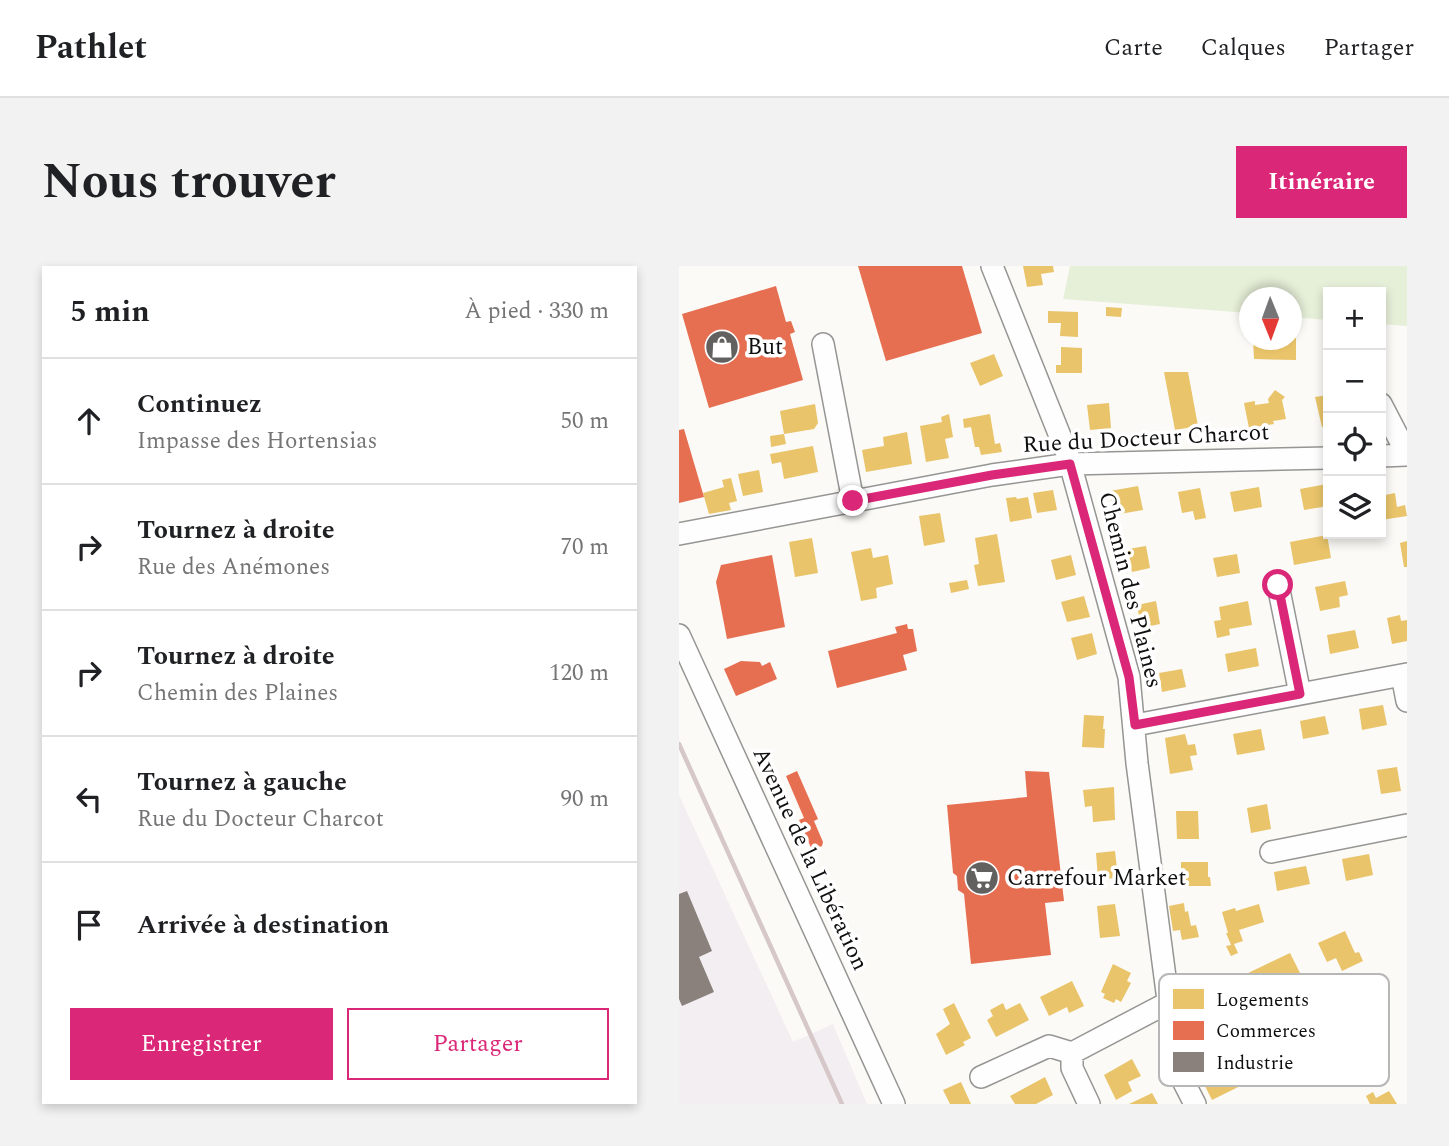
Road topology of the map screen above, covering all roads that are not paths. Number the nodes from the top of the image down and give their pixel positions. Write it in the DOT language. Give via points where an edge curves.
graph roads {
  1 [pos="992,266"];
  2 [pos="823,344"];
  3 [pos="1386,413"];
  4 [pos="1407,454"];
  5 [pos="1386,456"];
  6 [pos="1323,458"];
  7 [pos="1070,464"];
  8 [pos="853,501"];
  9 [pos="679,534"];
  10 [pos="1278,585"];
  11 [pos="679,635"];
  12 [pos="1405,674"];
  13 [pos="1300,694"];
  14 [pos="1407,701"];
  15 [pos="1135,725"];
  16 [pos="1407,825"];
  17 [pos="1271,852"];
  18 [pos="1165,974"];
  19 [pos="1159,1008"];
  20 [pos="1072,1053"];
  21 [pos="981,1077"];
  22 [pos="1186,1086"];
  23 [pos="894,1104"];
  24 [pos="1089,1104"];
  25 [pos="1195,1104"];
  1 -- 7 [label="street, Chemin des Plaines"];
  2 -- 8 [label="street"];
  3 -- 4 [label="street"];
  4 -- 5 [label="street"];
  6 -- 7 [label="street, Rue du Docteur Charcot"];
  7 -- 8 [label="street, Rue du Docteur Charcot"];
  7 -- 15 [label="street, Chemin des Plaines" via="1129,677"];
  8 -- 9 [label="street, Rue du Docteur Charcot"];
  10 -- 13 [label="street"];
  11 -- 23 [label="street, Avenue de la Libération"];
  12 -- 13 [label="street"];
  12 -- 14 [label="street"];
  13 -- 15 [label="street"];
  15 -- 18 [label="street, Chemin des Plaines"];
  16 -- 17 [label="street"];
  19 -- 20 [label="street"];
  20 -- 21 [label="street" via="1049,1045"];
  20 -- 24 [label="street" via="1072,1068"];
  22 -- 25 [label="street, Chemin des Plaines"];
}
